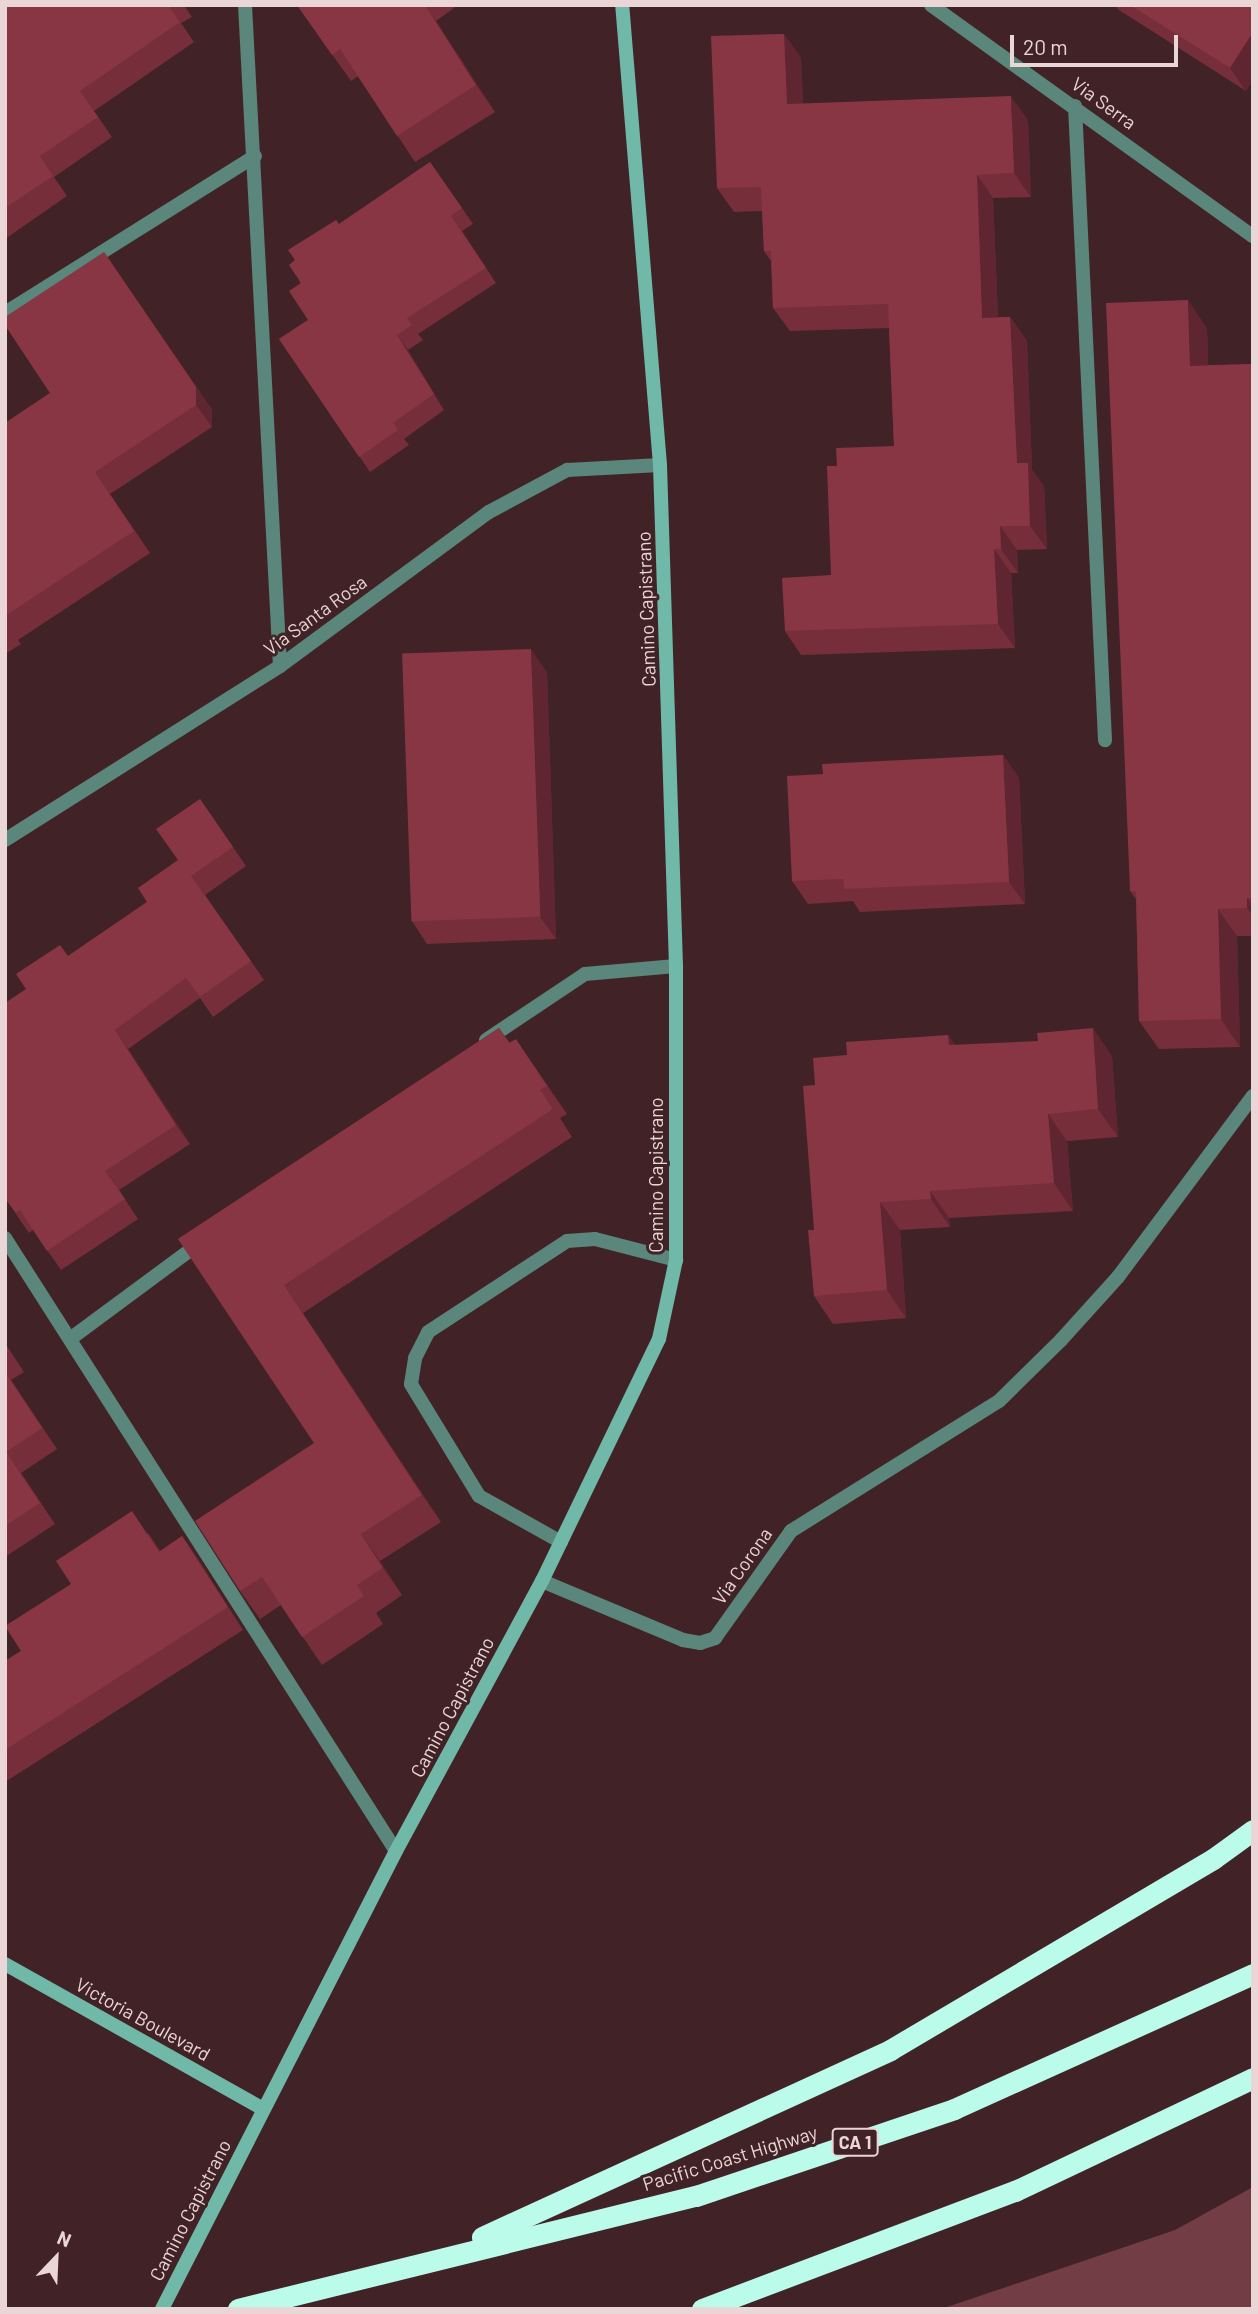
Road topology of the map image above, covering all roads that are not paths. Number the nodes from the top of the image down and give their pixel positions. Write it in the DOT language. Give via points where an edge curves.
graph roads {
  1 [pos="246,5"];
  2 [pos="622,5"];
  3 [pos="931,5"];
  4 [pos="1075,106"];
  5 [pos="256,156"];
  6 [pos="1253,236"];
  7 [pos="5,313"];
  8 [pos="660,465"];
  9 [pos="280,666"];
  10 [pos="1105,740"];
  11 [pos="5,840"];
  12 [pos="676,966"];
  13 [pos="470,1050"];
  14 [pos="1253,1096"];
  15 [pos="213,1233"];
  16 [pos="5,1238"];
  17 [pos="676,1260"];
  18 [pos="70,1339"];
  19 [pos="561,1542"];
  20 [pos="542,1581"];
  21 [pos="1253,1830"];
  22 [pos="396,1851"];
  23 [pos="5,1965"];
  24 [pos="1253,1974"];
  25 [pos="1253,2078"];
  26 [pos="262,2108"];
  27 [pos="439,2257"];
  28 [pos="162,2309"];
  29 [pos="239,2309"];
  30 [pos="702,2309"];
  1 -- 5 [label="street"];
  2 -- 8 [label="main road, Camino Capistrano"];
  3 -- 4 [label="street, Via Serra"];
  4 -- 6 [label="street, Via Serra"];
  4 -- 10 [label="street"];
  5 -- 7 [label="street"];
  5 -- 9 [label="street"];
  8 -- 9 [label="street, Via Santa Rosa" via="567,470 489,512"];
  8 -- 12 [label="main road, Camino Capistrano"];
  9 -- 11 [label="street, Via Santa Rosa"];
  12 -- 13 [label="street" via="585,974"];
  12 -- 17 [label="main road, Camino Capistrano"];
  14 -- 20 [label="street, Via Corona" via="1118,1277 999,1401 791,1531 715,1638 700,1643 683,1640"];
  15 -- 18 [label="street"];
  16 -- 18 [label="street"];
  17 -- 19 [label="main road, Camino Capistrano" via="659,1339"];
  17 -- 19 [label="street" via="595,1239 567,1241 428,1332 415,1358 411,1384 480,1496"];
  18 -- 22 [label="street"];
  19 -- 20 [label="main road, Camino Capistrano"];
  20 -- 22 [label="main road, Camino Capistrano"];
  21 -- 27 [label="highway" via="1213,1859 890,2050"];
  22 -- 26 [label="main road, Camino Capistrano"];
  23 -- 26 [label="main road, Victoria Boulevard"];
  24 -- 27 [label="highway, Pacific Coast Highway / CA 1" via="954,2109 696,2196"];
  25 -- 30 [label="highway" via="1015,2191"];
  26 -- 28 [label="main road, Camino Capistrano"];
  27 -- 29 [label="highway, Pacific Coast Highway / CA 1"];
}
